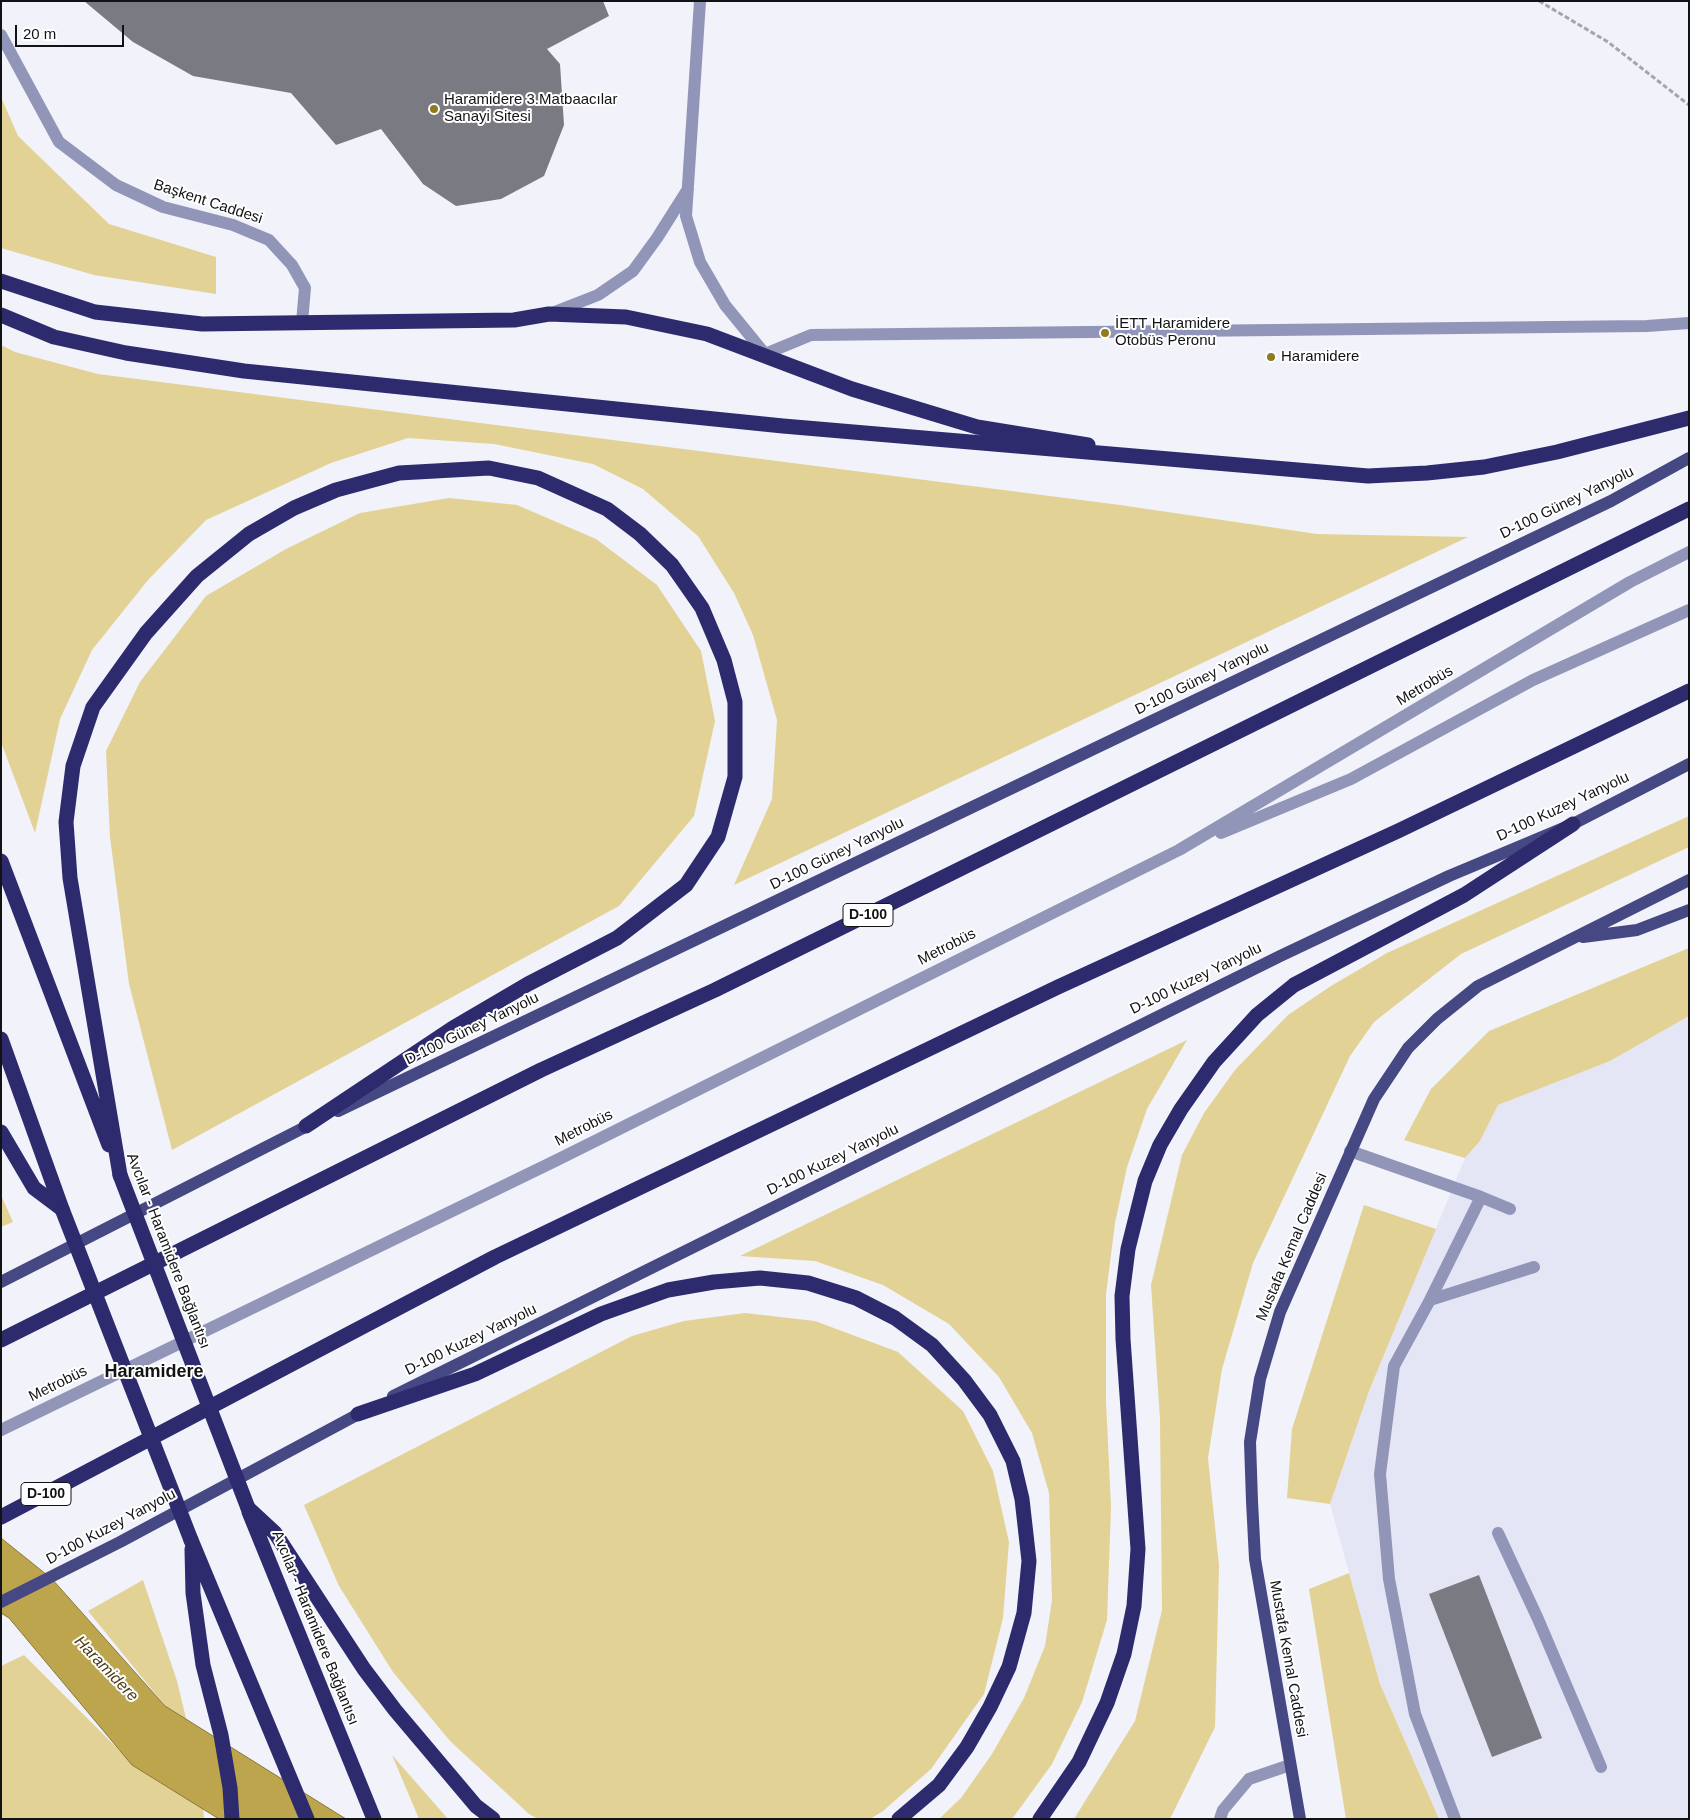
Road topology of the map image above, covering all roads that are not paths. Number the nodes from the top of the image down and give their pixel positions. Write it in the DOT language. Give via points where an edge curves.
graph roads {
  1 [pos="700,1"];
  2 [pos="1,35"];
  3 [pos="689,187"];
  4 [pos="1,281"];
  5 [pos="549,314"];
  6 [pos="1,315"];
  7 [pos="302,322"];
  8 [pos="1689,323"];
  9 [pos="765,354"];
  10 [pos="1689,418"];
  11 [pos="1689,458"];
  12 [pos="1156,459"];
  13 [pos="1689,509"];
  14 [pos="1689,552"];
  15 [pos="1689,610"];
  16 [pos="1689,691"];
  17 [pos="1689,764"];
  18 [pos="1573,824"];
  19 [pos="1179,850"];
  20 [pos="1,861"];
  21 [pos="1689,880"];
  22 [pos="1689,910"];
  23 [pos="1573,938"];
  24 [pos="1,1039"];
  25 [pos="306,1126"];
  26 [pos="1,1132"];
  27 [pos="1350,1151"];
  28 [pos="120,1175"];
  29 [pos="1481,1197"];
  30 [pos="62,1209"];
  31 [pos="1510,1210"];
  32 [pos="1534,1267"];
  33 [pos="1,1282"];
  34 [pos="1430,1300"];
  35 [pos="1,1340"];
  36 [pos="358,1414"];
  37 [pos="1,1430"];
  38 [pos="248,1508"];
  39 [pos="1,1517"];
  40 [pos="1498,1533"];
  41 [pos="191,1540"];
  42 [pos="1,1602"];
  43 [pos="1290,1765"];
  44 [pos="1600,1767"];
  45 [pos="232,1819"];
  46 [pos="307,1819"];
  47 [pos="374,1819"];
  48 [pos="493,1819"];
  49 [pos="899,1819"];
  50 [pos="1040,1819"];
  51 [pos="1220,1819"];
  52 [pos="1300,1819"];
  53 [pos="1455,1819"];
  1 -- 3 [label="street"];
  2 -- 7 [label="street, Başkent Caddesi" via="59,142 116,185 163,207 233,225 270,240 292,265 305,288"];
  3 -- 5 [label="street" via="633,271 598,295"];
  3 -- 9 [label="street" via="686,216 700,262 725,305"];
  4 -- 7 [label="highway" via="95,312 202,324"];
  5 -- 7 [label="highway" via="514,320"];
  5 -- 9 [label="highway" via="626,317 707,334"];
  6 -- 12 [label="highway" via="54,337 244,371 783,426"];
  8 -- 9 [label="street" via="811,335"];
  9 -- 12 [label="highway" via="852,389 977,427 1056,438"];
  10 -- 12 [label="highway" via="1557,452 1484,467 1427,473 1368,476"];
  11 -- 25 [label="main road, D-100 Güney Yanyolu" via="1611,501"];
  13 -- 35 [label="highway, D-100" via="715,990 540,1070"];
  14 -- 19 [label="street, Metrobüs" via="1630,582"];
  15 -- 19 [label="street, Metrobüs" via="1533,680 1351,779"];
  16 -- 39 [label="highway, D-100" via="494,1257"];
  17 -- 18 [label="main road, D-100 Kuzey Yanyolu"];
  18 -- 36 [label="main road, D-100 Kuzey Yanyolu" via="1449,876 1280,956"];
  18 -- 50 [label="highway" via="1464,894 1294,985 1257,1016 1214,1062 1181,1108 1160,1145 1145,1181 1128,1249 1122,1296 1138,1549 1134,1606 1124,1654 1107,1703 1079,1762"];
  19 -- 37 [label="street, Metrobüs" via="555,1161"];
  20 -- 28 [label="highway, Avcılar - Haramidere Bağlantısı"];
  21 -- 23 [label="main road, Mustafa Kemal Caddesi"];
  22 -- 23 [label="main road, Mustafa Kemal Caddesi" via="1637,930"];
  23 -- 27 [label="main road, Mustafa Kemal Caddesi" via="1478,986 1437,1019 1408,1048 1374,1099"];
  24 -- 30 [label="highway"];
  25 -- 28 [label="highway" via="453,1028 616,938 686,885 718,837 735,777 735,702 724,660 702,608 672,565 640,534 608,509 538,478 489,468 399,473 336,490 294,508 249,534 197,576 146,633 93,708 73,766 66,822 70,878"];
  25 -- 33 [label="main road, D-100 Güney Yanyolu"];
  26 -- 30 [label="highway" via="34,1188"];
  27 -- 29 [label="street"];
  27 -- 43 [label="main road, Mustafa Kemal Caddesi" via="1280,1312 1260,1379 1250,1442 1255,1559"];
  28 -- 38 [label="highway, Avcılar - Haramidere Bağlantısı, bridge"];
  29 -- 31 [label="street"];
  29 -- 34 [label="street"];
  30 -- 41 [label="highway, bridge"];
  32 -- 34 [label="street"];
  34 -- 53 [label="street" via="1394,1366 1380,1474 1389,1579 1415,1714"];
  36 -- 42 [label="main road, D-100 Kuzey Yanyolu"];
  36 -- 49 [label="highway" via="475,1374 601,1314 668,1290 714,1282 760,1278 808,1283 856,1298 895,1318 932,1345 990,1415 1013,1461 1022,1499 1029,1561 1022,1622 1009,1668 990,1707 967,1748 939,1785"];
  38 -- 47 [label="highway, Avcılar - Haramidere Bağlantısı"];
  38 -- 48 [label="highway" via="275,1533 364,1669 395,1710 476,1806"];
  40 -- 44 [label="street"];
  41 -- 45 [label="highway" via="193,1594 203,1665 221,1735"];
  41 -- 46 [label="highway"];
  43 -- 51 [label="street" via="1250,1779 1223,1810"];
  43 -- 52 [label="main road, Mustafa Kemal Caddesi"];
}
